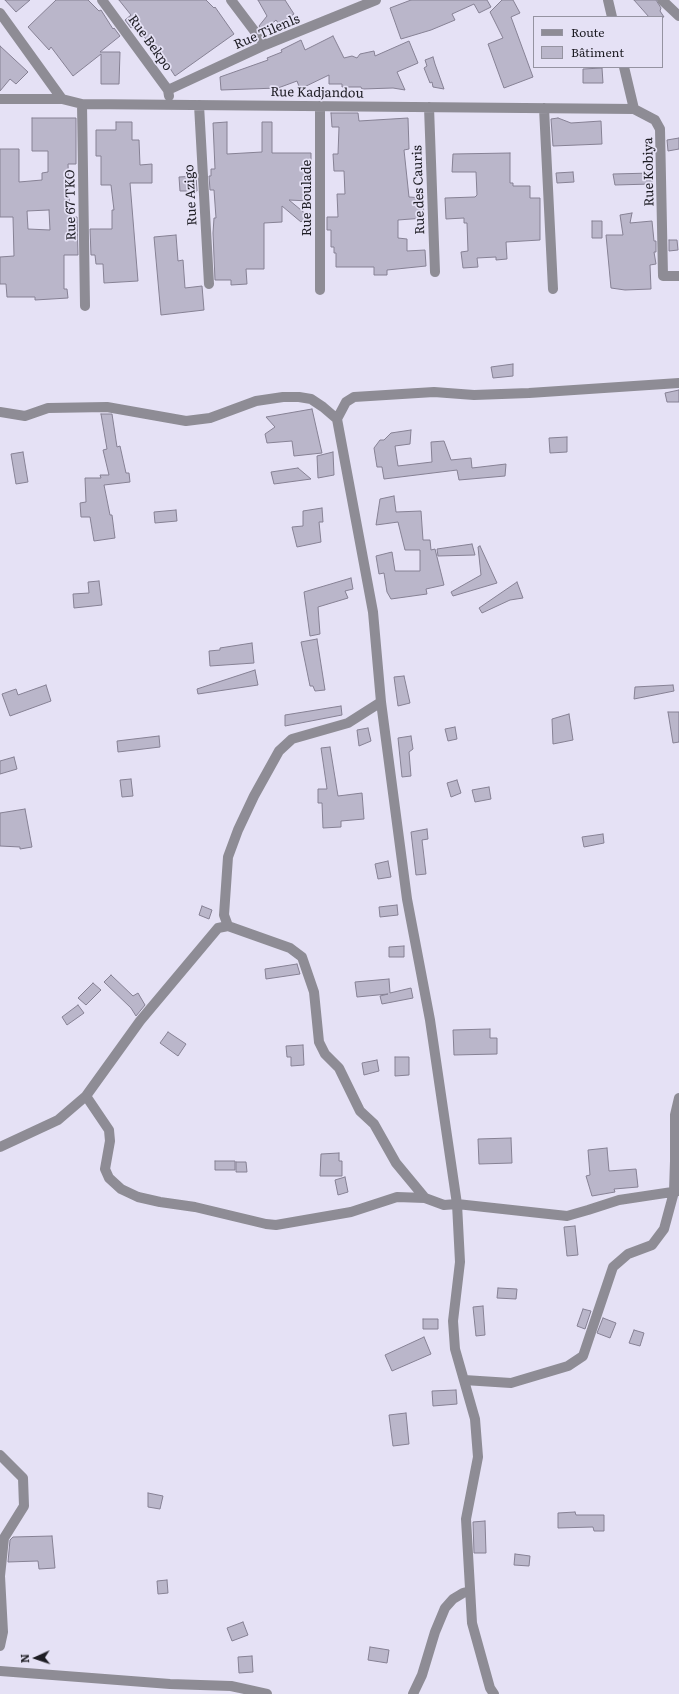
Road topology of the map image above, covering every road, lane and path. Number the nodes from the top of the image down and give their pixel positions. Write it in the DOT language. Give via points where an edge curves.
graph roads {
  1 [pos="102,0"];
  2 [pos="231,0"];
  3 [pos="376,0"];
  4 [pos="608,0"];
  5 [pos="662,0"];
  6 [pos="0,13"];
  7 [pos="612,16"];
  8 [pos="679,16"];
  9 [pos="265,45"];
  10 [pos="624,68"];
  11 [pos="168,90"];
  12 [pos="0,99"];
  13 [pos="62,99"];
  14 [pos="82,104"];
  15 [pos="171,105"];
  16 [pos="199,105"];
  17 [pos="320,106"];
  18 [pos="429,107"];
  19 [pos="544,108"];
  20 [pos="634,109"];
  21 [pos="435,272"];
  22 [pos="679,276"];
  23 [pos="209,284"];
  24 [pos="553,289"];
  25 [pos="320,290"];
  26 [pos="85,306"];
  27 [pos="679,383"];
  28 [pos="0,412"];
  29 [pos="336,419"];
  30 [pos="381,702"];
  31 [pos="228,926"];
  32 [pos="86,1096"];
  33 [pos="679,1098"];
  34 [pos="0,1147"];
  35 [pos="676,1192"];
  36 [pos="425,1198"];
  37 [pos="456,1204"];
  38 [pos="464,1380"];
  39 [pos="0,1455"];
  40 [pos="470,1591"];
  41 [pos="0,1646"];
  42 [pos="0,1671"];
  43 [pos="491,1692"];
  44 [pos="267,1694"];
  45 [pos="413,1694"];
  1 -- 11 [label="street, Rue Bekpo"];
  2 -- 9 [label="street"];
  3 -- 9 [label="street, Rue Tilenls"];
  4 -- 7 [label="street"];
  5 -- 8 [label="street"];
  6 -- 13 [label="street"];
  9 -- 11 [label="street, Rue Tilenls"];
  10 -- 20 [label="street"];
  11 -- 15 [label="street, Rue Bekpo"];
  12 -- 13 [label="street, Rue Kadjandou"];
  13 -- 14 [label="street, Rue Kadjandou"];
  14 -- 15 [label="street, Rue Kadjandou"];
  14 -- 26 [label="street, Rue 67 TKO"];
  15 -- 16 [label="street, Rue Kadjandou"];
  16 -- 17 [label="street, Rue Kadjandou"];
  16 -- 23 [label="street, Rue Azigo"];
  17 -- 18 [label="street, Rue Kadjandou"];
  17 -- 25 [label="street, Rue Boulade"];
  18 -- 19 [label="street, Rue Kadjandou"];
  18 -- 21 [label="street, Rue des Cauris"];
  19 -- 20 [label="street, Rue Kadjandou"];
  19 -- 24 [label="street"];
  20 -- 22 [label="street, Rue Kobiya" via="655,120 660,129 664,276"];
  27 -- 29 [label="street" via="513,394 434,392 354,397 346,402"];
  28 -- 29 [label="street" via="25,416 48,408 106,407 186,421 210,418 256,401 291,397 311,399"];
  29 -- 30 [label="street" via="373,612"];
  30 -- 31 [label="street" via="348,723 292,739 279,751 254,796 228,857 224,915"];
  30 -- 37 [label="street" via="407,898 430,1020"];
  31 -- 32 [label="street" via="218,928 150,1009"];
  31 -- 36 [label="street" via="290,948 302,957 314,992 319,1042 325,1054 339,1068 360,1110 374,1124 396,1163"];
  32 -- 34 [label="street" via="58,1120"];
  32 -- 36 [label="street" via="109,1130 110,1141 105,1170 109,1178 121,1189 138,1197 276,1225 351,1212 397,1197"];
  33 -- 35 [label="street" via="675,1115"];
  35 -- 37 [label="street" via="619,1200 567,1216"];
  35 -- 38 [label="street" via="664,1229 652,1245 628,1254 613,1267 582,1356 568,1366 511,1383"];
  36 -- 37 [label="street" via="444,1205"];
  37 -- 38 [label="street" via="460,1262 453,1321 455,1349"];
  38 -- 40 [label="street" via="475,1419 478,1457 466,1519"];
  39 -- 41 [label="street" via="23,1478 24,1506 4,1538 0,1576 3,1632"];
  40 -- 43 [label="street" via="472,1623"];
  40 -- 45 [label="street" via="463,1592 445,1608"];
  42 -- 44 [label="street" via="231,1686"];
}
